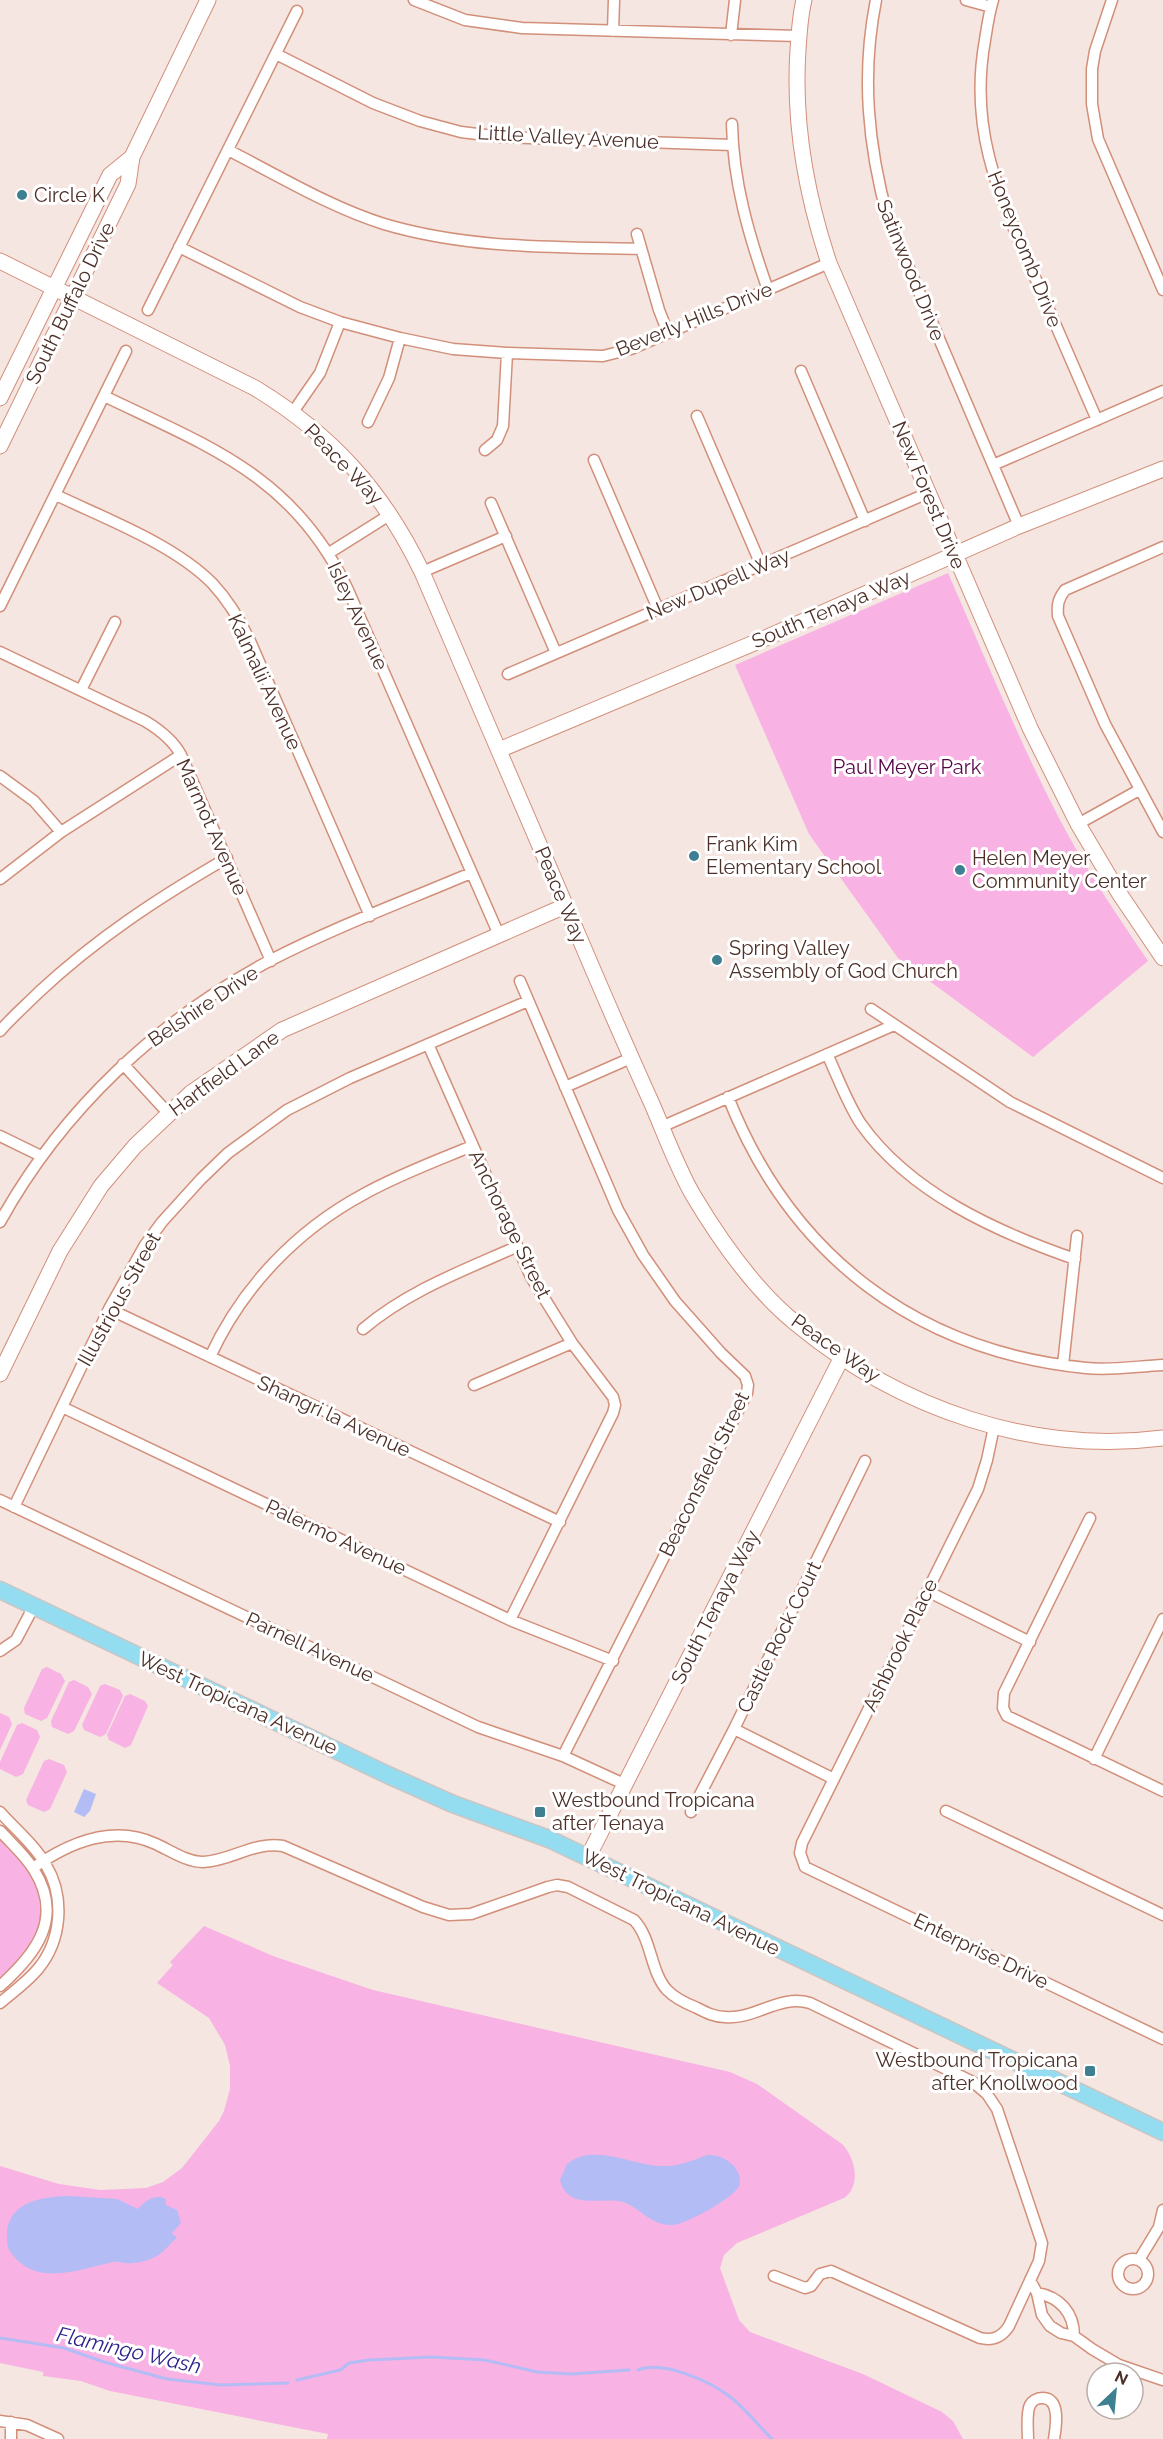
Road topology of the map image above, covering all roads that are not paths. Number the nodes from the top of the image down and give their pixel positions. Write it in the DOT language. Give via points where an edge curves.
graph roads {
  1 [pos="208,0"];
  2 [pos="414,0"];
  3 [pos="614,0"];
  4 [pos="735,0"];
  5 [pos="804,0"];
  6 [pos="876,0"];
  7 [pos="966,0"];
  8 [pos="1112,0"];
  9 [pos="428,3"];
  10 [pos="992,4"];
  11 [pos="297,11"];
  12 [pos="613,31"];
  13 [pos="731,35"];
  14 [pos="799,36"];
  15 [pos="276,54"];
  16 [pos="732,124"];
  17 [pos="732,145"];
  18 [pos="228,150"];
  19 [pos="132,156"];
  20 [pos="637,234"];
  21 [pos="179,247"];
  22 [pos="641,249"];
  23 [pos="0,261"];
  24 [pos="829,263"];
  25 [pos="53,288"];
  26 [pos="768,290"];
  27 [pos="1163,290"];
  28 [pos="72,298"];
  29 [pos="148,310"];
  30 [pos="340,322"];
  31 [pos="668,333"];
  32 [pos="400,338"];
  33 [pos="126,351"];
  34 [pos="507,352"];
  35 [pos="801,371"];
  36 [pos="1163,391"];
  37 [pos="104,396"];
  38 [pos="0,398"];
  39 [pos="293,412"];
  40 [pos="697,416"];
  41 [pos="1097,420"];
  42 [pos="368,422"];
  43 [pos="0,446"];
  44 [pos="485,450"];
  45 [pos="594,460"];
  46 [pos="993,465"];
  47 [pos="1163,469"];
  48 [pos="928,494"];
  49 [pos="56,495"];
  50 [pos="491,503"];
  51 [pos="391,514"];
  52 [pos="865,520"];
  53 [pos="1019,526"];
  54 [pos="506,536"];
  55 [pos="1163,547"];
  56 [pos="329,554"];
  57 [pos="954,555"];
  58 [pos="761,565"];
  59 [pos="422,572"];
  60 [pos="0,606"];
  61 [pos="658,609"];
  62 [pos="115,622"];
  63 [pos="0,652"];
  64 [pos="556,653"];
  65 [pos="508,674"];
  66 [pos="81,690"];
  67 [pos="498,750"];
  68 [pos="181,755"];
  69 [pos="0,776"];
  70 [pos="1139,790"];
  71 [pos="1078,824"];
  72 [pos="61,832"];
  73 [pos="1163,832"];
  74 [pos="227,858"];
  75 [pos="471,873"];
  76 [pos="0,879"];
  77 [pos="566,906"];
  78 [pos="370,916"];
  79 [pos="499,935"];
  80 [pos="1163,958"];
  81 [pos="271,961"];
  82 [pos="519,981"];
  83 [pos="528,1001"];
  84 [pos="871,1009"];
  85 [pos="894,1025"];
  86 [pos="0,1031"];
  87 [pos="428,1044"];
  88 [pos="827,1054"];
  89 [pos="631,1058"];
  90 [pos="123,1064"];
  91 [pos="565,1087"];
  92 [pos="728,1097"];
  93 [pos="168,1113"];
  94 [pos="661,1127"];
  95 [pos="0,1136"];
  96 [pos="472,1146"];
  97 [pos="41,1156"];
  98 [pos="1163,1178"];
  99 [pos="0,1222"];
  100 [pos="1077,1236"];
  101 [pos="516,1247"];
  102 [pos="1075,1259"];
  103 [pos="109,1309"];
  104 [pos="363,1329"];
  105 [pos="572,1343"];
  106 [pos="210,1357"];
  107 [pos="842,1357"];
  108 [pos="1063,1365"];
  109 [pos="1163,1365"];
  110 [pos="0,1374"];
  111 [pos="474,1385"];
  112 [pos="62,1407"];
  113 [pos="994,1427"];
  114 [pos="1163,1438"];
  115 [pos="865,1461"];
  116 [pos="0,1500"];
  117 [pos="14,1507"];
  118 [pos="1090,1518"];
  119 [pos="560,1522"];
  120 [pos="0,1590"];
  121 [pos="927,1591"];
  122 [pos="34,1606"];
  123 [pos="1163,1618"];
  124 [pos="510,1620"];
  125 [pos="1030,1642"];
  126 [pos="0,1651"];
  127 [pos="612,1660"];
  128 [pos="734,1729"];
  129 [pos="563,1756"];
  130 [pos="1094,1759"];
  131 [pos="834,1779"];
  132 [pos="624,1784"];
  133 [pos="1163,1791"];
  134 [pos="946,1811"];
  135 [pos="0,1812"];
  136 [pos="691,1812"];
  137 [pos="0,1831"];
  138 [pos="588,1857"];
  139 [pos="43,1860"];
  140 [pos="802,1861"];
  141 [pos="33,1868"];
  142 [pos="1163,1915"];
  143 [pos="0,1986"];
  144 [pos="0,2003"];
  145 [pos="1163,2039"];
  146 [pos="1161,2126"];
  147 [pos="1163,2210"];
  148 [pos="1161,2228"];
  149 [pos="1139,2260"];
  150 [pos="774,2276"];
  151 [pos="1030,2280"];
  152 [pos="1037,2293"];
  153 [pos="1074,2336"];
  154 [pos="1163,2380"];
  155 [pos="5,2422"];
  156 [pos="12,2439"];
  157 [pos="58,2439"];
  158 [pos="1028,2439"];
  159 [pos="1054,2439"];
  1 -- 19 [label="street, South Buffalo Drive"];
  2 -- 9 [label="street"];
  3 -- 12 [label="street"];
  4 -- 13 [label="street"];
  5 -- 14 [label="street, New Forest Drive"];
  6 -- 46 [label="street, Satinwood Drive" via="866,83 876,178 888,219"];
  7 -- 10 [label="street"];
  8 -- 27 [label="street" via="1092,69 1098,139"];
  9 -- 12 [label="street" via="484,24"];
  10 -- 41 [label="street, Honeycomb Drive" via="979,94 990,167"];
  11 -- 15 [label="street"];
  12 -- 13 [label="street"];
  13 -- 14 [label="street"];
  14 -- 24 [label="street, New Forest Drive" via="796,76 800,145 813,215"];
  15 -- 17 [label="street, Little Valley Avenue" via="373,103 461,132 502,137"];
  15 -- 18 [label="street"];
  16 -- 17 [label="street"];
  17 -- 26 [label="street" via="749,236"];
  18 -- 21 [label="street"];
  18 -- 22 [label="street" via="345,209 431,236 502,246"];
  19 -- 25 [label="street, South Buffalo Drive" via="110,175"];
  19 -- 28 [label="street, South Buffalo Drive" via="128,184"];
  20 -- 22 [label="street"];
  21 -- 29 [label="street"];
  21 -- 30 [label="street, Beverly Hills Drive" via="300,307"];
  22 -- 31 [label="street"];
  23 -- 25 [label="street, Peace Way"];
  24 -- 26 [label="street, Beverly Hills Drive"];
  24 -- 48 [label="street, New Forest Drive"];
  25 -- 28 [label="street, Peace Way"];
  25 -- 38 [label="street, South Buffalo Drive"];
  26 -- 31 [label="street, Beverly Hills Drive"];
  28 -- 39 [label="street, Peace Way" via="255,388"];
  28 -- 43 [label="street, South Buffalo Drive"];
  30 -- 32 [label="street, Beverly Hills Drive"];
  30 -- 39 [label="street" via="320,373"];
  31 -- 34 [label="street, Beverly Hills Drive" via="603,356"];
  32 -- 34 [label="street, Beverly Hills Drive" via="453,349"];
  32 -- 42 [label="street" via="389,378"];
  33 -- 37 [label="street"];
  34 -- 44 [label="street" via="503,426"];
  35 -- 52 [label="street"];
  36 -- 41 [label="street"];
  37 -- 49 [label="street"];
  37 -- 56 [label="street, Isley Avenue" via="244,467 291,507"];
  39 -- 51 [label="street, Peace Way" via="339,453"];
  40 -- 58 [label="street"];
  41 -- 46 [label="street"];
  45 -- 61 [label="street"];
  46 -- 53 [label="street, Satinwood Drive"];
  47 -- 53 [label="street, South Tenaya Way"];
  48 -- 52 [label="street, New Dupell Way"];
  48 -- 57 [label="street, New Forest Drive"];
  49 -- 60 [label="street"];
  49 -- 78 [label="street, Kalmalii Avenue" via="176,555 204,576 228,603 250,641"];
  50 -- 54 [label="street"];
  51 -- 56 [label="street"];
  51 -- 59 [label="street, Peace Way"];
  52 -- 58 [label="street, New Dupell Way"];
  53 -- 57 [label="street, South Tenaya Way"];
  54 -- 59 [label="street"];
  54 -- 64 [label="street"];
  55 -- 70 [label="street" via="1065,590 1060,597 1058,616"];
  56 -- 75 [label="street, Isley Avenue"];
  57 -- 67 [label="street, South Tenaya Way"];
  57 -- 71 [label="street, New Forest Drive" via="1030,728"];
  58 -- 61 [label="street, New Dupell Way"];
  59 -- 67 [label="street, Peace Way"];
  61 -- 64 [label="street, New Dupell Way"];
  62 -- 66 [label="street"];
  63 -- 66 [label="street, Marmot Avenue"];
  64 -- 65 [label="street, New Dupell Way"];
  66 -- 68 [label="street, Marmot Avenue" via="154,726"];
  67 -- 77 [label="street, Peace Way"];
  68 -- 72 [label="street"];
  68 -- 74 [label="street, Marmot Avenue"];
  69 -- 72 [label="street" via="34,801"];
  70 -- 71 [label="street"];
  70 -- 73 [label="street"];
  71 -- 80 [label="street, New Forest Drive"];
  72 -- 76 [label="street"];
  74 -- 81 [label="street, Marmot Avenue"];
  74 -- 86 [label="street" via="103,936"];
  75 -- 78 [label="street, Belshire Drive"];
  75 -- 79 [label="street, Isley Avenue"];
  77 -- 79 [label="street, Hartfield Lane"];
  77 -- 89 [label="street, Peace Way"];
  78 -- 81 [label="street, Belshire Drive"];
  79 -- 93 [label="street, Hartfield Lane" via="282,1030"];
  81 -- 90 [label="street, Belshire Drive" via="191,1011"];
  82 -- 83 [label="street, Beaconsfield Street"];
  83 -- 87 [label="street, Illustrious Street"];
  83 -- 91 [label="street, Beaconsfield Street"];
  84 -- 85 [label="street"];
  85 -- 88 [label="street"];
  85 -- 98 [label="street" via="1010,1102"];
  87 -- 96 [label="street, Anchorage Street"];
  87 -- 103 [label="street, Illustrious Street" via="287,1110 228,1153 162,1222"];
  88 -- 92 [label="street"];
  88 -- 102 [label="street" via="860,1122 878,1146 908,1172 976,1219"];
  89 -- 91 [label="street"];
  89 -- 94 [label="street, Peace Way"];
  90 -- 93 [label="street"];
  90 -- 97 [label="street, Belshire Drive" via="91,1095"];
  91 -- 127 [label="street, Beaconsfield Street" via="618,1210 643,1255 675,1301 748,1385"];
  92 -- 94 [label="street"];
  92 -- 108 [label="street" via="765,1175 792,1215 857,1278 924,1323 971,1344"];
  93 -- 110 [label="street, Hartfield Lane" via="122,1160 81,1215"];
  94 -- 107 [label="street, Peace Way" via="692,1193 731,1253 797,1324"];
  95 -- 97 [label="street"];
  96 -- 101 [label="street, Anchorage Street"];
  96 -- 106 [label="street" via="366,1192 284,1250 242,1299"];
  97 -- 99 [label="street, Belshire Drive"];
  100 -- 102 [label="street"];
  101 -- 104 [label="street" via="421,1289"];
  101 -- 105 [label="street, Anchorage Street"];
  102 -- 108 [label="street"];
  103 -- 106 [label="street, Shangri la Avenue"];
  103 -- 112 [label="street, Illustrious Street"];
  105 -- 111 [label="street"];
  105 -- 119 [label="street, Anchorage Street" via="615,1405"];
  106 -- 119 [label="street, Shangri la Avenue"];
  107 -- 113 [label="street, Peace Way" via="919,1401"];
  107 -- 132 [label="street, South Tenaya Way"];
  108 -- 109 [label="street"];
  112 -- 117 [label="street, Illustrious Street"];
  112 -- 124 [label="street, Palermo Avenue"];
  113 -- 114 [label="street, Peace Way" via="1064,1439 1134,1442"];
  113 -- 121 [label="street, Ashbrook Place" via="978,1489"];
  115 -- 128 [label="street, Castle Rock Court"];
  116 -- 117 [label="street, Parnell Avenue"];
  117 -- 129 [label="street, Parnell Avenue" via="478,1727"];
  118 -- 125 [label="street"];
  119 -- 124 [label="street, Anchorage Street"];
  120 -- 122 [label="main road, West Tropicana Avenue"];
  121 -- 125 [label="street"];
  121 -- 131 [label="street, Ashbrook Place"];
  122 -- 126 [label="street" via="16,1640"];
  122 -- 138 [label="main road, West Tropicana Avenue" via="388,1775"];
  123 -- 130 [label="street"];
  124 -- 127 [label="street, Palermo Avenue"];
  125 -- 130 [label="street" via="1004,1693 1007,1716"];
  127 -- 129 [label="street, Beaconsfield Street"];
  128 -- 131 [label="street"];
  128 -- 136 [label="street, Castle Rock Court"];
  129 -- 132 [label="street, Parnell Avenue"];
  130 -- 133 [label="street"];
  131 -- 140 [label="street, Ashbrook Place" via="802,1843"];
  132 -- 138 [label="street, South Tenaya Way"];
  134 -- 142 [label="street"];
  135 -- 139 [label="street"];
  137 -- 141 [label="street"];
  138 -- 146 [label="main road, West Tropicana Avenue"];
  139 -- 141 [label="street"];
  139 -- 144 [label="street" via="57,1894 54,1939 38,1968"];
  139 -- 151 [label="street" via="79,1843 120,1834 143,1838 200,1862 262,1845 277,1845 423,1907 456,1916 548,1887 568,1887 634,1920 663,1985 683,2002 712,2015 731,2018 784,2001 810,2003 983,2089 997,2109 1041,2236 1041,2255"];
  140 -- 145 [label="street, Enterprise Drive" via="805,1867"];
  141 -- 143 [label="street" via="45,1897 42,1935 28,1960"];
  147 -- 148 [label="street"];
  148 -- 149 [label="street"];
  150 -- 151 [label="street" via="805,2288 820,2274 835,2272 989,2339 1006,2331"];
  151 -- 152 [label="street"];
  152 -- 153 [label="street" via="1046,2321 1055,2330"];
  152 -- 153 [label="street" via="1051,2296 1066,2309 1073,2322"];
  153 -- 154 [label="street" via="1119,2365"];
  155 -- 156 [label="street"];
  155 -- 157 [label="street" via="37,2429"];
  158 -- 159 [label="street" via="1029,2406 1043,2398 1055,2408"];
}
